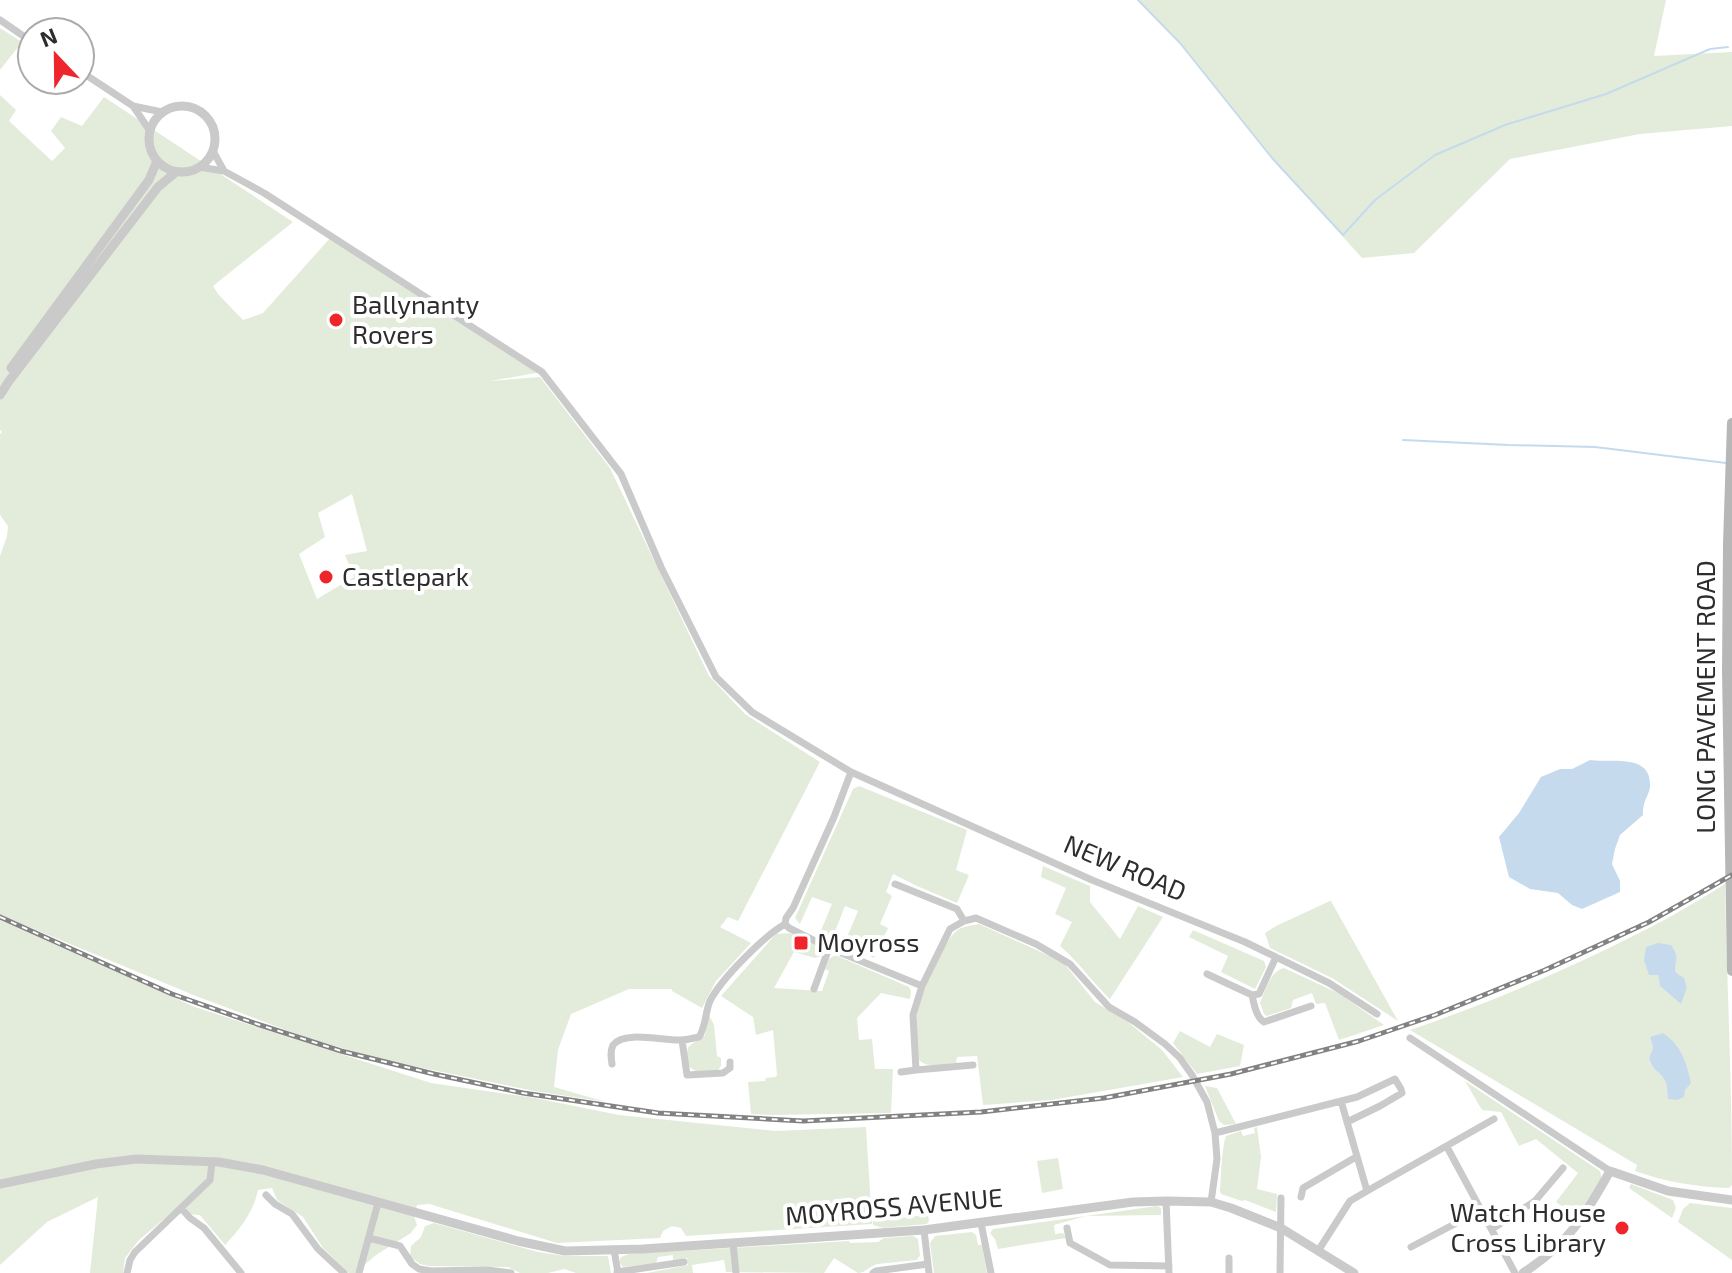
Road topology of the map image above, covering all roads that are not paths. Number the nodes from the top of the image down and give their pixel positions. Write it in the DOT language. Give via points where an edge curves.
graph roads {
  1 [pos="96,82"];
  2 [pos="133,106"];
  3 [pos="162,112"];
  4 [pos="150,131"];
  5 [pos="213,151"];
  6 [pos="157,161"];
  7 [pos="199,167"];
  8 [pos="224,171"];
  9 [pos="176,172"];
  10 [pos="0,383"];
  11 [pos="0,395"];
  12 [pos="1732,423"];
  13 [pos="851,772"];
  14 [pos="895,884"];
  15 [pos="964,921"];
  16 [pos="785,924"];
  17 [pos="829,948"];
  18 [pos="1276,957"];
  19 [pos="1732,971"];
  20 [pos="1207,974"];
  21 [pos="922,986"];
  22 [pos="814,989"];
  23 [pos="1252,995"];
  24 [pos="1311,1006"];
  25 [pos="1377,1014"];
  26 [pos="1410,1038"];
  27 [pos="682,1040"];
  28 [pos="730,1062"];
  29 [pos="612,1064"];
  30 [pos="973,1065"];
  31 [pos="916,1070"];
  32 [pos="901,1072"];
  33 [pos="1341,1101"];
  34 [pos="1494,1119"];
  35 [pos="1347,1122"];
  36 [pos="1215,1133"];
  37 [pos="1447,1147"];
  38 [pos="1356,1157"];
  39 [pos="212,1162"];
  40 [pos="1563,1168"];
  41 [pos="1610,1171"];
  42 [pos="0,1184"];
  43 [pos="1367,1191"];
  44 [pos="266,1195"];
  45 [pos="1301,1197"];
  46 [pos="1281,1198"];
  47 [pos="1732,1200"];
  48 [pos="1166,1201"];
  49 [pos="1211,1202"];
  50 [pos="378,1203"];
  51 [pos="181,1208"];
  52 [pos="1481,1210"];
  53 [pos="981,1223"];
  54 [pos="1067,1228"];
  55 [pos="1281,1228"];
  56 [pos="1492,1229"];
  57 [pos="924,1230"];
  58 [pos="369,1238"];
  59 [pos="733,1243"];
  60 [pos="1411,1247"];
  61 [pos="614,1250"];
  62 [pos="1318,1251"];
  63 [pos="1229,1258"];
  64 [pos="684,1262"];
  65 [pos="233,1265"];
  66 [pos="929,1268"];
  67 [pos="1169,1270"];
  68 [pos="127,1273"];
  69 [pos="225,1273"];
  70 [pos="241,1273"];
  71 [pos="344,1273"];
  72 [pos="359,1273"];
  73 [pos="511,1273"];
  74 [pos="618,1273"];
  75 [pos="736,1273"];
  76 [pos="873,1273"];
  77 [pos="991,1273"];
  78 [pos="1229,1273"];
  79 [pos="1280,1273"];
  80 [pos="1354,1273"];
  81 [pos="1515,1273"];
  82 [pos="1523,1273"];
  1 -- 2 [label="street"];
  2 -- 3 [label="street"];
  2 -- 4 [label="street"];
  3 -- 4 [label="street"];
  3 -- 5 [label="street" via="178,106 202,113 213,126"];
  4 -- 6 [label="street"];
  5 -- 7 [label="street"];
  5 -- 8 [label="street"];
  6 -- 9 [label="street"];
  6 -- 10 [label="street" via="149,180"];
  7 -- 8 [label="street"];
  7 -- 9 [label="street"];
  8 -- 13 [label="street, NEW ROAD" via="542,372 621,474 716,677 752,712"];
  9 -- 11 [label="street" via="158,187"];
  12 -- 19 [label="main road, LONG PAVEMENT ROAD" via="1727,671"];
  13 -- 16 [label="street"];
  13 -- 18 [label="street, NEW ROAD"];
  14 -- 15 [label="street" via="957,909"];
  15 -- 21 [label="street" via="950,929"];
  15 -- 36 [label="street" via="976,918 1070,964 1109,1007 1165,1044 1192,1075"];
  16 -- 17 [label="street"];
  16 -- 27 [label="street" via="752,950 717,990 699,1037"];
  17 -- 21 [label="street"];
  17 -- 22 [label="street"];
  18 -- 23 [label="street" via="1259,994"];
  18 -- 25 [label="street, NEW ROAD"];
  20 -- 23 [label="street"];
  21 -- 31 [label="street" via="912,1019"];
  23 -- 24 [label="street" via="1264,1022"];
  26 -- 41 [label="street"];
  27 -- 28 [label="street" via="687,1075 723,1073"];
  27 -- 29 [label="street" via="621,1038 611,1050"];
  30 -- 31 [label="street"];
  31 -- 32 [label="street"];
  33 -- 35 [label="street"];
  33 -- 35 [label="street" via="1392,1079 1401,1089 1391,1100"];
  33 -- 36 [label="street"];
  34 -- 37 [label="street"];
  35 -- 38 [label="street"];
  36 -- 49 [label="street"];
  37 -- 43 [label="street"];
  37 -- 52 [label="street"];
  38 -- 43 [label="street"];
  38 -- 45 [label="street" via="1303,1188"];
  39 -- 42 [label="street, MOYROSS AVENUE" via="136,1159"];
  39 -- 50 [label="street, MOYROSS AVENUE" via="263,1170"];
  39 -- 51 [label="street" via="210,1180"];
  40 -- 56 [label="street" via="1535,1201"];
  41 -- 47 [label="street" via="1668,1191"];
  41 -- 82 [label="street" via="1580,1223"];
  43 -- 62 [label="street" via="1350,1201"];
  44 -- 71 [label="street" via="292,1214"];
  46 -- 55 [label="street"];
  48 -- 49 [label="street, MOYROSS AVENUE"];
  48 -- 53 [label="street, MOYROSS AVENUE"];
  48 -- 67 [label="street"];
  49 -- 55 [label="street, MOYROSS AVENUE"];
  50 -- 58 [label="street"];
  50 -- 61 [label="street, MOYROSS AVENUE" via="539,1246"];
  51 -- 65 [label="street"];
  51 -- 68 [label="street" via="135,1252"];
  52 -- 56 [label="street"];
  52 -- 60 [label="street"];
  53 -- 57 [label="street, MOYROSS AVENUE"];
  53 -- 77 [label="street"];
  54 -- 67 [label="street" via="1070,1243 1110,1265"];
  55 -- 62 [label="street, MOYROSS AVENUE"];
  55 -- 79 [label="street"];
  56 -- 81 [label="street"];
  57 -- 59 [label="street, MOYROSS AVENUE"];
  57 -- 66 [label="street"];
  58 -- 72 [label="street"];
  58 -- 73 [label="street" via="400,1246 419,1269"];
  59 -- 61 [label="street, MOYROSS AVENUE"];
  59 -- 75 [label="street"];
  61 -- 74 [label="street"];
  62 -- 80 [label="street, MOYROSS AVENUE"];
  63 -- 78 [label="street"];
  64 -- 74 [label="street"];
  65 -- 69 [label="street"];
  65 -- 70 [label="street"];
  66 -- 76 [label="street"];
}
